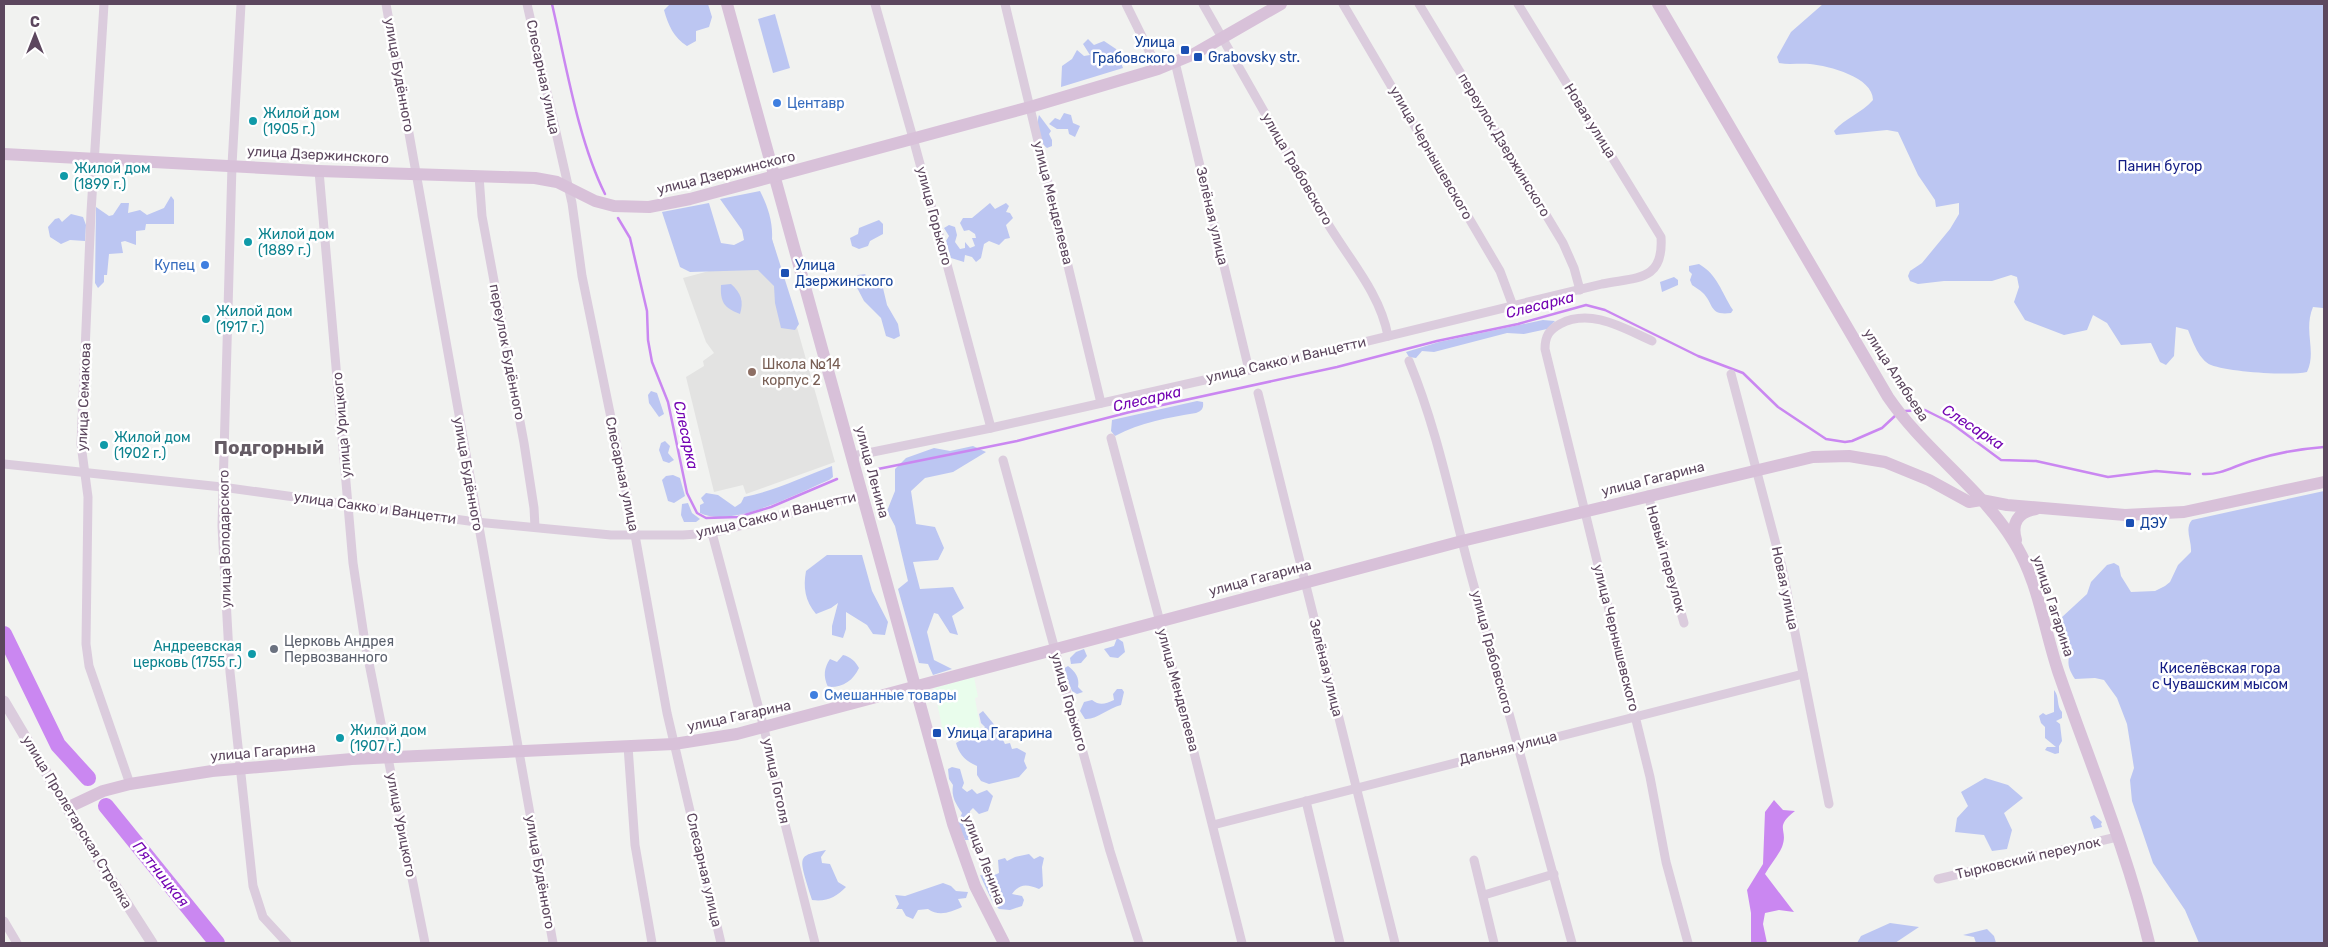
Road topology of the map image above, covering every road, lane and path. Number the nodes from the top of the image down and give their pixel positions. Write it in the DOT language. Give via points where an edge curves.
graph roads {
  1 [pos="104,4"];
  2 [pos="241,4"];
  3 [pos="386,4"];
  4 [pos="527,4"];
  5 [pos="727,4"];
  6 [pos="875,4"];
  7 [pos="1005,4"];
  8 [pos="1126,4"];
  9 [pos="1203,4"];
  10 [pos="1281,4"];
  11 [pos="1343,4"];
  12 [pos="1419,4"];
  13 [pos="1518,4"];
  14 [pos="1658,4"];
  15 [pos="1222,38"];
  16 [pos="1175,62"];
  17 [pos="1158,69"];
  18 [pos="1030,107"];
  19 [pos="914,138"];
  20 [pos="4,154"];
  21 [pos="95,159"];
  22 [pos="232,165"];
  23 [pos="319,171"];
  24 [pos="417,174"];
  25 [pos="479,176"];
  26 [pos="775,177"];
  27 [pos="568,186"];
  28 [pos="1661,237"];
  29 [pos="1580,290"];
  30 [pos="1513,306"];
  31 [pos="1388,336"];
  32 [pos="1652,342"];
  33 [pos="1409,361"];
  34 [pos="1249,370"];
  35 [pos="1731,374"];
  36 [pos="1258,393"];
  37 [pos="1101,403"];
  38 [pos="991,428"];
  39 [pos="1111,438"];
  40 [pos="852,456"];
  41 [pos="1003,460"];
  42 [pos="4,464"];
  43 [pos="1945,464"];
  44 [pos="1757,469"];
  45 [pos="85,473"];
  46 [pos="1929,480"];
  47 [pos="2324,482"];
  48 [pos="222,487"];
  49 [pos="863,495"];
  50 [pos="1648,495"];
  51 [pos="1981,500"];
  52 [pos="348,505"];
  53 [pos="2042,508"];
  54 [pos="1586,511"];
  55 [pos="476,522"];
  56 [pos="535,527"];
  57 [pos="712,533"];
  58 [pos="635,535"];
  59 [pos="1462,541"];
  60 [pos="2019,550"];
  61 [pos="1304,582"];
  62 [pos="1160,620"];
  63 [pos="1684,623"];
  64 [pos="1054,650"];
  65 [pos="1803,674"];
  66 [pos="916,688"];
  67 [pos="4,701"];
  68 [pos="1636,718"];
  69 [pos="764,728"];
  70 [pos="674,744"];
  71 [pos="628,746"];
  72 [pos="1517,746"];
  73 [pos="517,752"];
  74 [pos="388,758"];
  75 [pos="240,768"];
  76 [pos="130,784"];
  77 [pos="1356,787"];
  78 [pos="1306,801"];
  79 [pos="1830,804"];
  80 [pos="69,808"];
  81 [pos="1213,825"];
  82 [pos="2117,837"];
  83 [pos="1474,860"];
  84 [pos="1554,874"];
  85 [pos="1938,879"];
  86 [pos="1484,896"];
  87 [pos="4,922"];
  88 [pos="17,943"];
  89 [pos="152,943"];
  90 [pos="287,943"];
  91 [pos="425,943"];
  92 [pos="552,943"];
  93 [pos="652,943"];
  94 [pos="721,943"];
  95 [pos="816,943"];
  96 [pos="1004,943"];
  97 [pos="1138,943"];
  98 [pos="1242,943"];
  99 [pos="1340,943"];
  100 [pos="1396,943"];
  101 [pos="1494,943"];
  102 [pos="1572,943"];
  103 [pos="1688,943"];
  104 [pos="2149,943"];
  1 -- 21 [label="street, улица Семакова"];
  2 -- 22 [label="street, улица Володарского"];
  3 -- 24 [label="street, улица Будённого"];
  4 -- 27 [label="street, Слесарная улица"];
  5 -- 26 [label="main road, улица Ленина"];
  6 -- 19 [label="street, улица Горького"];
  7 -- 18 [label="street, улица Менделеева"];
  8 -- 17 [label="street"];
  9 -- 15 [label="street, улица Грабовского"];
  10 -- 15 [label="main road, улица Дзержинского"];
  11 -- 30 [label="street, улица Чернышевского" via="1500,271"];
  12 -- 29 [label="street, переулок Дзержинского" via="1562,243"];
  13 -- 28 [label="street, Новая улица"];
  14 -- 43 [label="main road, улица Алябьева" via="1888,396 1906,423"];
  15 -- 16 [label="main road, улица Дзержинского"];
  15 -- 31 [label="street, улица Грабовского" via="1374,297"];
  16 -- 17 [label="main road, улица Дзержинского"];
  16 -- 34 [label="street, Зелёная улица"];
  17 -- 18 [label="main road, улица Дзержинского"];
  18 -- 19 [label="main road, улица Дзержинского"];
  18 -- 37 [label="street, улица Менделеева"];
  19 -- 26 [label="main road, улица Дзержинского"];
  19 -- 38 [label="street, улица Горького"];
  20 -- 21 [label="main road, улица Дзержинского"];
  21 -- 22 [label="main road, улица Дзержинского"];
  21 -- 45 [label="street, улица Семакова" via="81,444"];
  22 -- 23 [label="main road, улица Дзержинского"];
  22 -- 48 [label="street, улица Володарского"];
  23 -- 24 [label="main road, улица Дзержинского"];
  23 -- 52 [label="street, улица Урицкого"];
  24 -- 25 [label="main road, улица Дзержинского"];
  24 -- 55 [label="street, улица Будённого"];
  25 -- 27 [label="main road, улица Дзержинского" via="535,178"];
  25 -- 56 [label="street, переулок Будённого" via="482,216 526,452"];
  26 -- 27 [label="main road, улица Дзержинского" via="649,207 603,204"];
  26 -- 40 [label="main road, улица Ленина"];
  27 -- 58 [label="street, Слесарная улица" via="582,276"];
  28 -- 29 [label="street, улица Сакко и Ванцетти" via="1660,260 1647,275"];
  29 -- 30 [label="street, улица Сакко и Ванцетти"];
  30 -- 31 [label="street, улица Сакко и Ванцетти"];
  31 -- 34 [label="street, улица Сакко и Ванцетти"];
  32 -- 54 [label="street, улица Чернышевского" via="1588,317 1571,319 1548,333 1546,354"];
  33 -- 59 [label="street, улица Грабовского" via="1429,414"];
  34 -- 37 [label="street, улица Сакко и Ванцетти"];
  35 -- 44 [label="street, Новая улица"];
  36 -- 61 [label="street, Зелёная улица"];
  37 -- 38 [label="street, улица Сакко и Ванцетти"];
  38 -- 40 [label="street, улица Сакко и Ванцетти"];
  39 -- 62 [label="street, улица Менделеева"];
  40 -- 49 [label="main road, улица Ленина"];
  41 -- 64 [label="street, улица Горького"];
  42 -- 45 [label="street, улица Сакко и Ванцетти"];
  43 -- 46 [label="main road" via="1946,471 1942,477"];
  43 -- 51 [label="main road, улица Алябьева"];
  44 -- 46 [label="main road, улица Гагарина" via="1813,457 1849,456 1885,462"];
  44 -- 50 [label="main road, улица Гагарина"];
  44 -- 65 [label="street, Новая улица" via="1782,567"];
  45 -- 48 [label="street, улица Сакко и Ванцетти"];
  45 -- 76 [label="street, улица Семакова" via="88,488 86,652"];
  46 -- 51 [label="main road, улица Гагарина" via="1969,502"];
  47 -- 53 [label="main road" via="2197,510 2164,514 2125,515"];
  48 -- 52 [label="street, улица Сакко и Ванцетти"];
  48 -- 75 [label="street, улица Володарского" via="225,599"];
  49 -- 57 [label="street, улица Сакко и Ванцетти"];
  49 -- 66 [label="main road, улица Ленина"];
  50 -- 54 [label="main road, улица Гагарина"];
  50 -- 63 [label="street, Новый переулок"];
  51 -- 53 [label="main road"];
  51 -- 60 [label="main road, улица Гагарина" via="2004,526"];
  52 -- 55 [label="street, улица Сакко и Ванцетти"];
  52 -- 74 [label="street, улица Урицкого" via="349,538 360,612"];
  53 -- 60 [label="main road" via="2026,511 2017,519 2014,531"];
  54 -- 59 [label="main road, улица Гагарина"];
  54 -- 68 [label="street, улица Чернышевского"];
  55 -- 56 [label="street, улица Сакко и Ванцетти"];
  55 -- 73 [label="street, улица Будённого"];
  56 -- 58 [label="street, улица Сакко и Ванцетти"];
  57 -- 58 [label="street, улица Сакко и Ванцетти"];
  57 -- 69 [label="street, улица Гоголя"];
  58 -- 70 [label="street, Слесарная улица"];
  59 -- 61 [label="main road, улица Гагарина"];
  59 -- 72 [label="street, улица Грабовского"];
  60 -- 82 [label="main road, улица Гагарина"];
  61 -- 62 [label="main road, улица Гагарина"];
  61 -- 77 [label="street, Зелёная улица"];
  62 -- 64 [label="main road, улица Гагарина"];
  62 -- 81 [label="street, улица Менделеева"];
  64 -- 66 [label="main road, улица Гагарина"];
  64 -- 97 [label="street, улица Горького"];
  65 -- 68 [label="street, Дальняя улица"];
  65 -- 79 [label="street, Новая улица"];
  66 -- 69 [label="main road, улица Гагарина"];
  66 -- 96 [label="main road, улица Ленина" via="959,842 975,886"];
  67 -- 80 [label="street, улица Пролетарская Стрелка"];
  68 -- 72 [label="street, Дальняя улица"];
  68 -- 103 [label="street, улица Чернышевского" via="1666,862"];
  69 -- 70 [label="main road, улица Гагарина"];
  69 -- 95 [label="street, улица Гоголя"];
  70 -- 71 [label="main road, улица Гагарина"];
  70 -- 94 [label="street, Слесарная улица"];
  71 -- 73 [label="main road, улица Гагарина"];
  71 -- 93 [label="street" via="635,845"];
  72 -- 77 [label="street, Дальняя улица"];
  72 -- 84 [label="street, улица Грабовского"];
  73 -- 74 [label="main road, улица Гагарина"];
  73 -- 92 [label="street, улица Будённого"];
  74 -- 75 [label="main road, улица Гагарина"];
  74 -- 91 [label="street, улица Урицкого"];
  75 -- 76 [label="main road, улица Гагарина"];
  75 -- 90 [label="street, улица Володарского" via="256,898 264,917"];
  76 -- 80 [label="main road, улица Гагарина" via="104,791"];
  77 -- 78 [label="street, Дальняя улица"];
  77 -- 100 [label="street, Зелёная улица"];
  78 -- 81 [label="street, Дальняя улица"];
  78 -- 99 [label="street"];
  80 -- 89 [label="street, улица Пролетарская Стрелка"];
  81 -- 98 [label="street, улица Менделеева"];
  82 -- 85 [label="street, Тырковский переулок"];
  82 -- 104 [label="main road, улица Гагарина"];
  83 -- 86 [label="street"];
  84 -- 86 [label="street"];
  84 -- 102 [label="street, улица Грабовского"];
  86 -- 101 [label="street"];
  87 -- 88 [label="street"];
}
